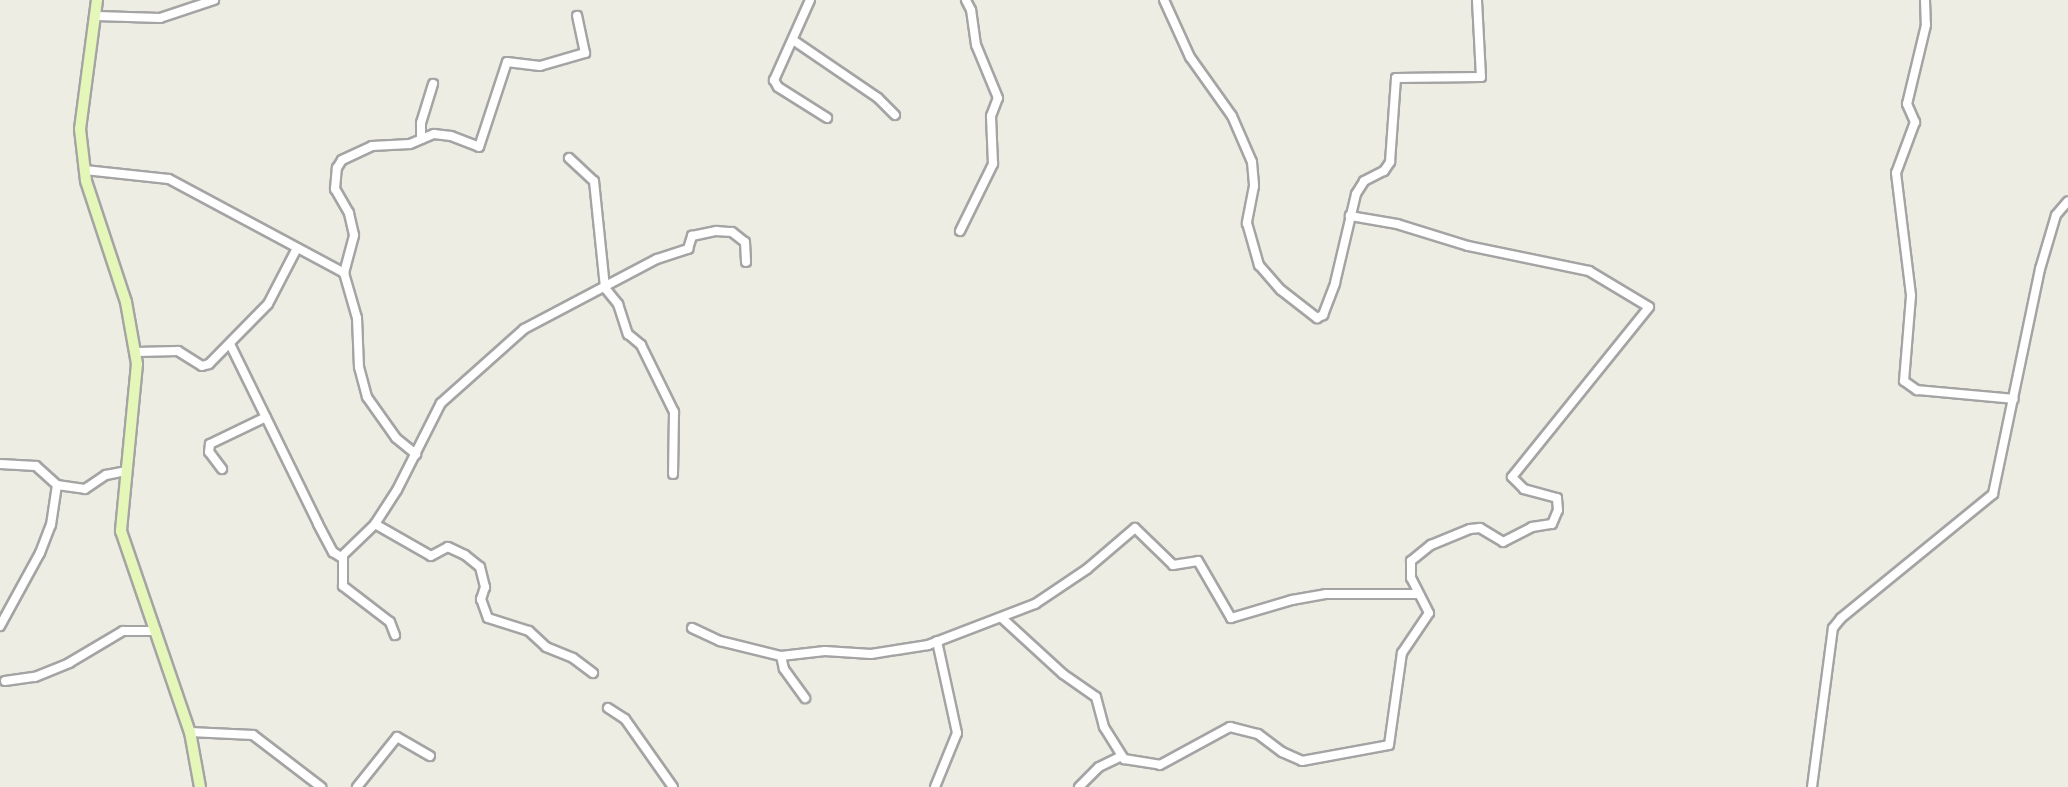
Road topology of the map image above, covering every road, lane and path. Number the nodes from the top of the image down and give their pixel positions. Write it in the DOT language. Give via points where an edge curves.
graph roads {
  1 [pos="97,0"];
  2 [pos="213,0"];
  3 [pos="810,0"];
  4 [pos="966,0"];
  5 [pos="1164,0"];
  6 [pos="1477,0"];
  7 [pos="1925,0"];
  8 [pos="97,16"];
  9 [pos="577,16"];
  10 [pos="793,40"];
  11 [pos="433,84"];
  12 [pos="895,115"];
  13 [pos="827,118"];
  14 [pos="421,139"];
  15 [pos="569,158"];
  16 [pos="85,170"];
  17 [pos="2068,201"];
  18 [pos="1350,216"];
  19 [pos="960,231"];
  20 [pos="297,248"];
  21 [pos="746,262"];
  22 [pos="344,273"];
  23 [pos="605,288"];
  24 [pos="230,344"];
  25 [pos="137,352"];
  26 [pos="2014,399"];
  27 [pos="266,417"];
  28 [pos="416,454"];
  29 [pos="0,464"];
  30 [pos="222,469"];
  31 [pos="126,471"];
  32 [pos="673,474"];
  33 [pos="57,485"];
  34 [pos="375,524"];
  35 [pos="343,556"];
  36 [pos="1417,594"];
  37 [pos="1003,619"];
  38 [pos="0,626"];
  39 [pos="692,628"];
  40 [pos="156,631"];
  41 [pos="395,635"];
  42 [pos="937,641"];
  43 [pos="781,656"];
  44 [pos="593,673"];
  45 [pos="5,681"];
  46 [pos="805,698"];
  47 [pos="608,708"];
  48 [pos="190,732"];
  49 [pos="430,756"];
  50 [pos="1122,756"];
  51 [pos="200,787"];
  52 [pos="321,787"];
  53 [pos="357,787"];
  54 [pos="673,787"];
  55 [pos="935,787"];
  56 [pos="1079,787"];
  57 [pos="1812,787"];
  1 -- 8 [label="street"];
  2 -- 8 [label="street" via="160,18"];
  3 -- 10 [label="street"];
  4 -- 19 [label="street" via="975,45 998,98 991,116 993,164"];
  5 -- 18 [label="street" via="1190,57 1232,116 1252,162 1254,186 1247,222 1259,265 1313,317 1320,317 1325,311"];
  6 -- 18 [label="street" via="1482,77 1396,78 1390,162 1384,171 1361,184"];
  7 -- 26 [label="street" via="1926,25 1907,104 1915,122 1896,173 1911,296 1904,381 1917,390"];
  8 -- 16 [label="street" via="80,129"];
  9 -- 14 [label="street" via="585,52 540,66 507,62 481,146 447,135"];
  10 -- 12 [label="street" via="878,98"];
  10 -- 13 [label="street" via="776,74 776,85"];
  11 -- 14 [label="street" via="421,123"];
  14 -- 22 [label="street" via="410,144 372,146 339,165 335,189 349,213 354,235"];
  15 -- 23 [label="street" via="594,181"];
  16 -- 20 [label="street" via="169,179"];
  16 -- 25 [label="street" via="126,302"];
  17 -- 26 [label="street" via="2056,215 2040,269"];
  18 -- 36 [label="street" via="1589,271 1649,307 1512,477 1524,489 1557,498 1558,510 1552,524 1532,527 1503,542 1476,528 1431,545 1411,561"];
  20 -- 22 [label="street"];
  20 -- 24 [label="street" via="268,304"];
  21 -- 23 [label="street" via="742,240 732,232 716,231 692,236 688,249 657,259"];
  22 -- 28 [label="street" via="357,318 359,367 366,397 396,438"];
  23 -- 28 [label="street" via="524,329 452,392 433,414"];
  23 -- 32 [label="street" via="618,304 628,334 641,345 674,412"];
  24 -- 25 [label="street" via="204,366 178,351"];
  24 -- 27 [label="street"];
  25 -- 31 [label="street"];
  26 -- 57 [label="street" via="1993,495 1833,628"];
  27 -- 30 [label="street" via="210,444 209,452"];
  27 -- 35 [label="street" via="333,552"];
  28 -- 34 [label="street"];
  29 -- 33 [label="street" via="41,468"];
  31 -- 33 [label="street" via="106,475 88,489"];
  31 -- 40 [label="street" via="122,537"];
  33 -- 38 [label="street" via="51,525 40,553"];
  34 -- 35 [label="street"];
  34 -- 44 [label="street" via="431,556 448,547 465,555 480,567 485,587 481,599 488,618 529,632 546,647 573,658"];
  35 -- 41 [label="street" via="343,586 390,622"];
  36 -- 37 [label="street" via="1326,594 1231,618 1198,561 1173,565 1135,528 1056,591"];
  36 -- 50 [label="street" via="1429,613 1402,653 1391,742 1385,749 1362,748 1302,761 1258,734 1230,727 1160,765"];
  37 -- 42 [label="street"];
  37 -- 50 [label="street" via="1063,674 1096,697 1104,727"];
  39 -- 43 [label="street" via="720,641"];
  40 -- 45 [label="street" via="123,631 69,663 22,680"];
  40 -- 48 [label="street"];
  42 -- 43 [label="street" via="871,654 825,651"];
  42 -- 55 [label="street" via="957,733"];
  43 -- 46 [label="street" via="784,669"];
  47 -- 54 [label="street" via="625,719"];
  48 -- 51 [label="street"];
  48 -- 52 [label="street" via="253,735"];
  49 -- 53 [label="street" via="397,737"];
  50 -- 56 [label="street" via="1099,767"];
}
